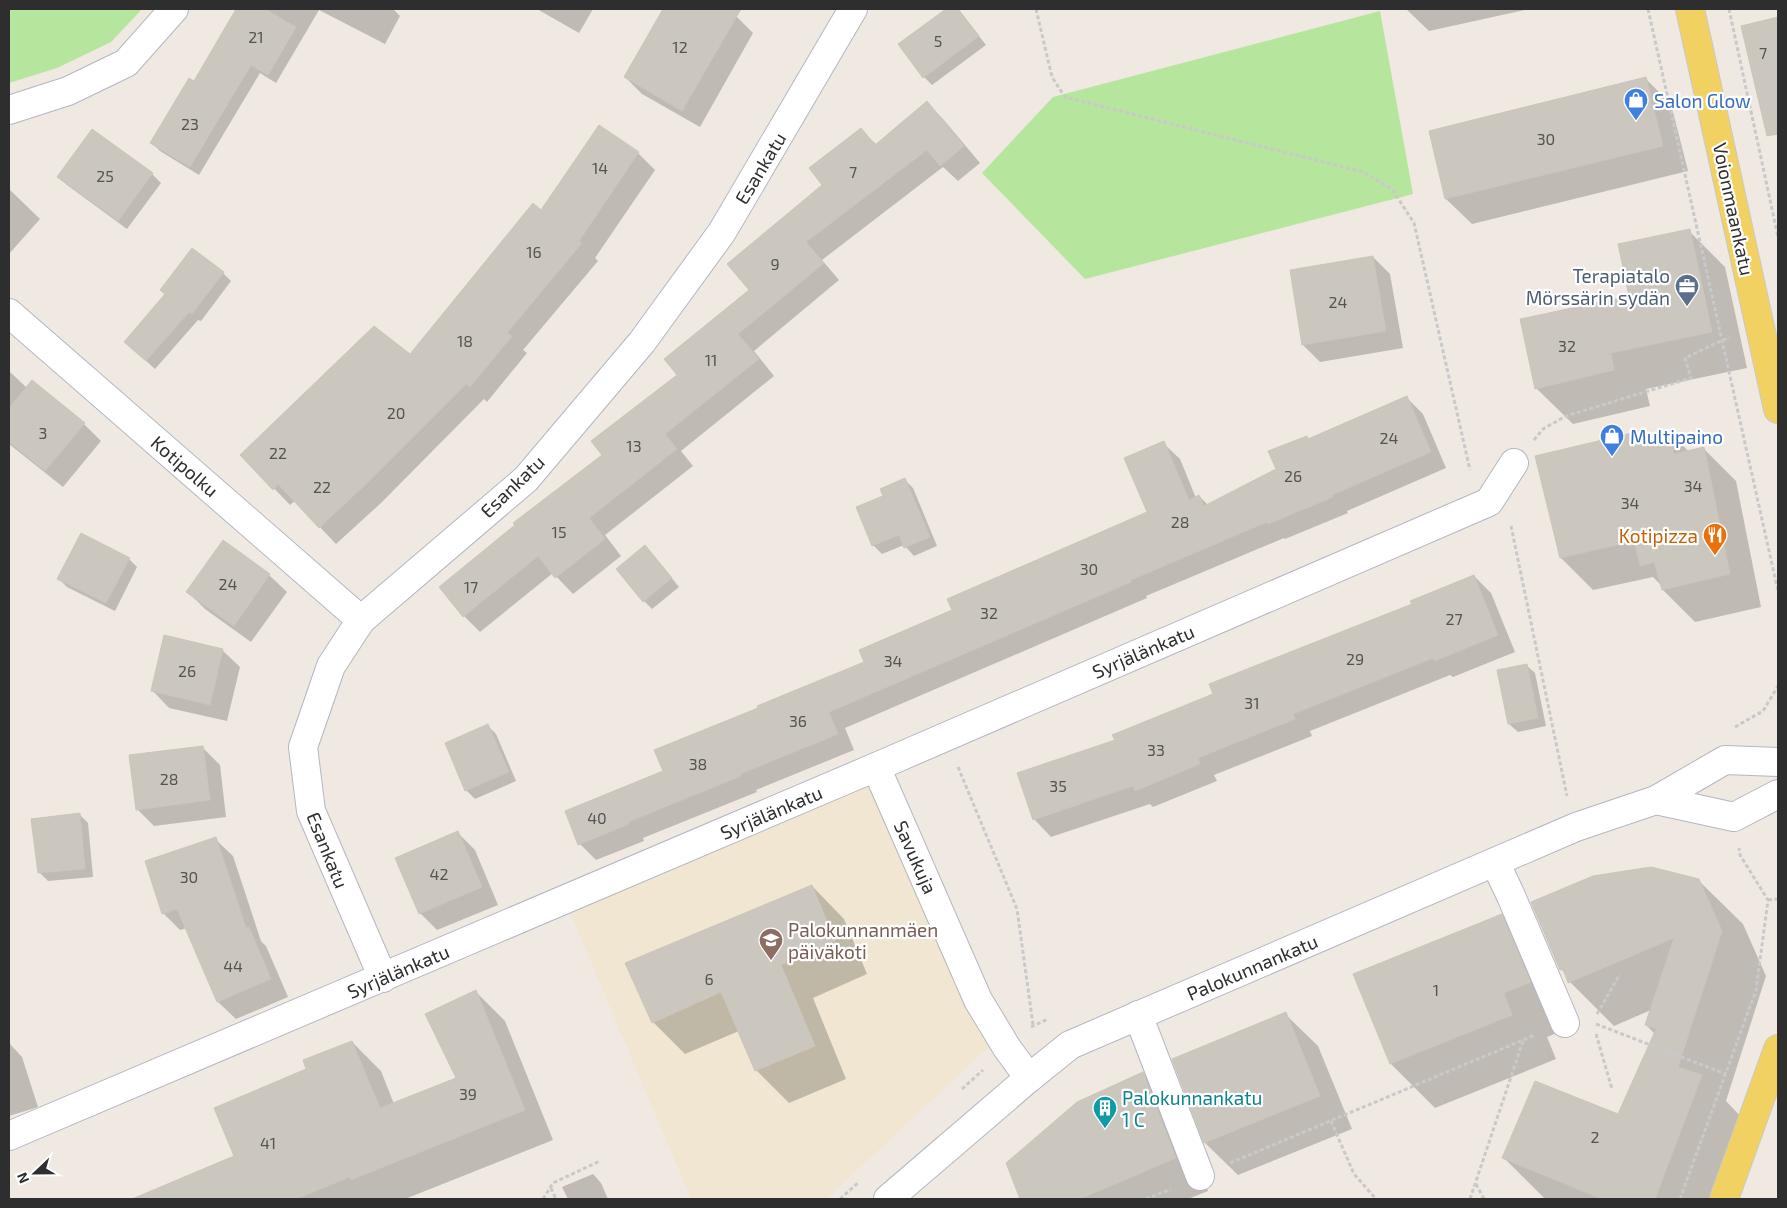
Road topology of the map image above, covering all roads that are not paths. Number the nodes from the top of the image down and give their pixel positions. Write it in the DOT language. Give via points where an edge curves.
graph roads {
  1 [pos="174,9"];
  2 [pos="853,9"];
  3 [pos="1690,9"];
  4 [pos="9,110"];
  5 [pos="9,313"];
  6 [pos="1778,409"];
  7 [pos="1514,463"];
  8 [pos="361,620"];
  9 [pos="1778,762"];
  10 [pos="876,766"];
  11 [pos="1778,794"];
  12 [pos="1656,800"];
  13 [pos="1495,862"];
  14 [pos="383,978"];
  15 [pos="1138,1016"];
  16 [pos="1564,1023"];
  17 [pos="1778,1049"];
  18 [pos="1029,1078"];
  19 [pos="9,1136"];
  20 [pos="1200,1176"];
  21 [pos="918,1188"];
  22 [pos="888,1199"];
  23 [pos="1724,1199"];
  1 -- 4 [label="street" via="126,63 68,91"];
  2 -- 8 [label="street, Esankatu" via="722,232 642,342 526,478"];
  3 -- 6 [label="main road, Voionmaankatu"];
  5 -- 8 [label="street, Kotipolku"];
  7 -- 10 [label="street, Syrjälänkatu" via="1489,502"];
  8 -- 14 [label="street, Esankatu" via="331,666 303,747 311,811"];
  9 -- 12 [label="street, Palokunnankatu" via="1725,760"];
  10 -- 14 [label="street, Syrjälänkatu"];
  10 -- 18 [label="street, Savukuja" via="978,1000"];
  11 -- 12 [label="street" via="1734,818"];
  12 -- 13 [label="street, Palokunnankatu" via="1576,827"];
  13 -- 15 [label="street, Palokunnankatu"];
  13 -- 16 [label="street"];
  14 -- 19 [label="street, Syrjälänkatu"];
  15 -- 18 [label="street, Palokunnankatu" via="1070,1045"];
  15 -- 20 [label="street"];
  17 -- 23 [label="main road"];
  18 -- 21 [label="street, Palokunnankatu"];
  21 -- 22 [label="street, Palokunnankatu"];
}
